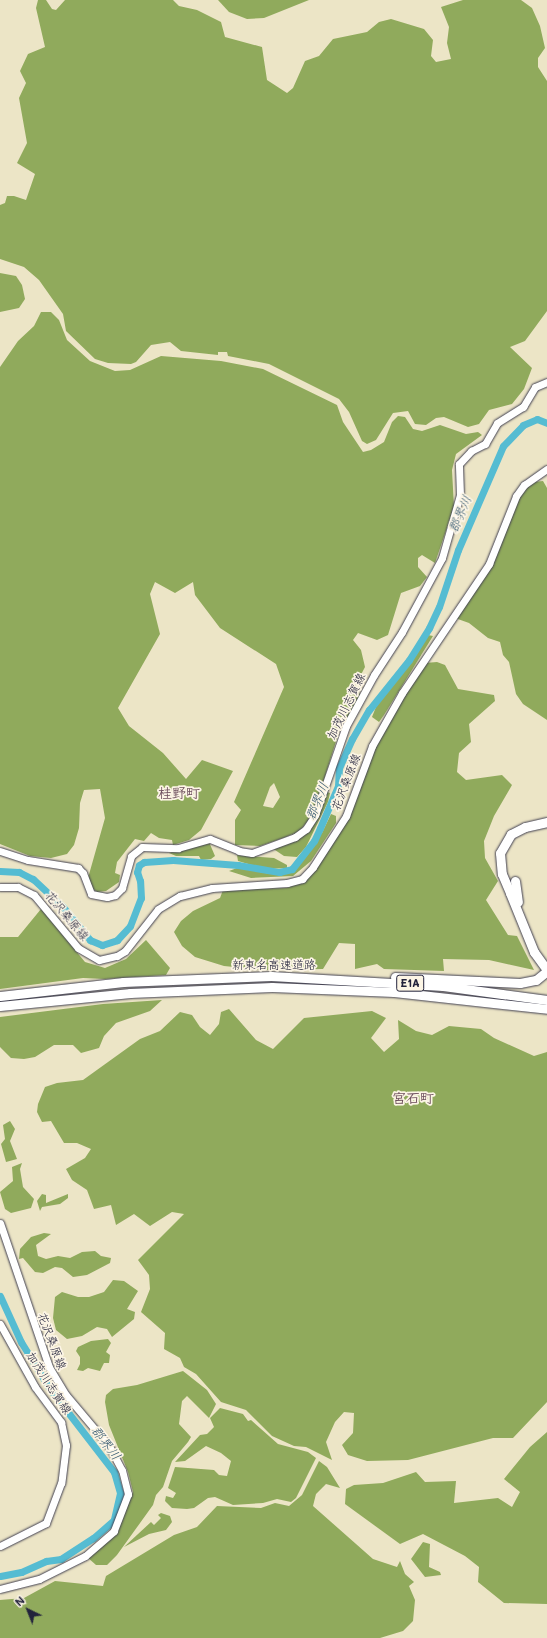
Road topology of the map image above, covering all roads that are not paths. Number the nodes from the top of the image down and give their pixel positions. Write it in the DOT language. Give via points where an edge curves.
graph roads {
  1 [pos="547,382"];
  2 [pos="547,469"];
  3 [pos="547,822"];
  4 [pos="0,851"];
  5 [pos="515,881"];
  6 [pos="0,887"];
  7 [pos="547,968"];
  8 [pos="318,977"];
  9 [pos="0,996"];
  10 [pos="0,1006"];
  11 [pos="546,1007"];
  12 [pos="0,1223"];
  13 [pos="0,1324"];
  14 [pos="0,1546"];
  15 [pos="0,1589"];
  1 -- 4 [label="main road, 加茂川志賀線" via="535,387 523,407 497,423 485,444 471,451 459,464 460,495 442,558 346,726 315,815 302,833 272,846 246,853 210,839 178,848 142,847 131,856 122,888 115,895 106,897 91,894 83,873 78,868 28,860"];
  2 -- 6 [label="main road, 花沢桑原線" via="524,486 516,496 489,564 402,693 372,746 346,816 313,867 302,879 287,883 212,888 180,896 158,909 125,951 117,956 99,960 78,948 34,895 18,887"];
  3 -- 7 [label="highway" via="525,827 511,834 502,848 500,859 502,874 531,945"];
  5 -- 7 [label="highway" via="518,901"];
  7 -- 8 [label="highway" via="536,980 520,983 429,977"];
  8 -- 9 [label="highway, 新東名高速道路 / E1A" via="271,976 123,982"];
  8 -- 11 [label="highway, 新東名高速道路 / E1A" via="444,986"];
  10 -- 11 [label="highway, 新東名高速道路 / E1A" via="130,993 272,987 394,992"];
  12 -- 15 [label="main road, 花沢桑原線" via="49,1367 66,1395 109,1446 122,1470 128,1494 114,1531 84,1556 39,1579"];
  13 -- 14 [label="main road, 加茂川志賀線" via="36,1387 61,1422 66,1446 61,1483 46,1523"];
}
